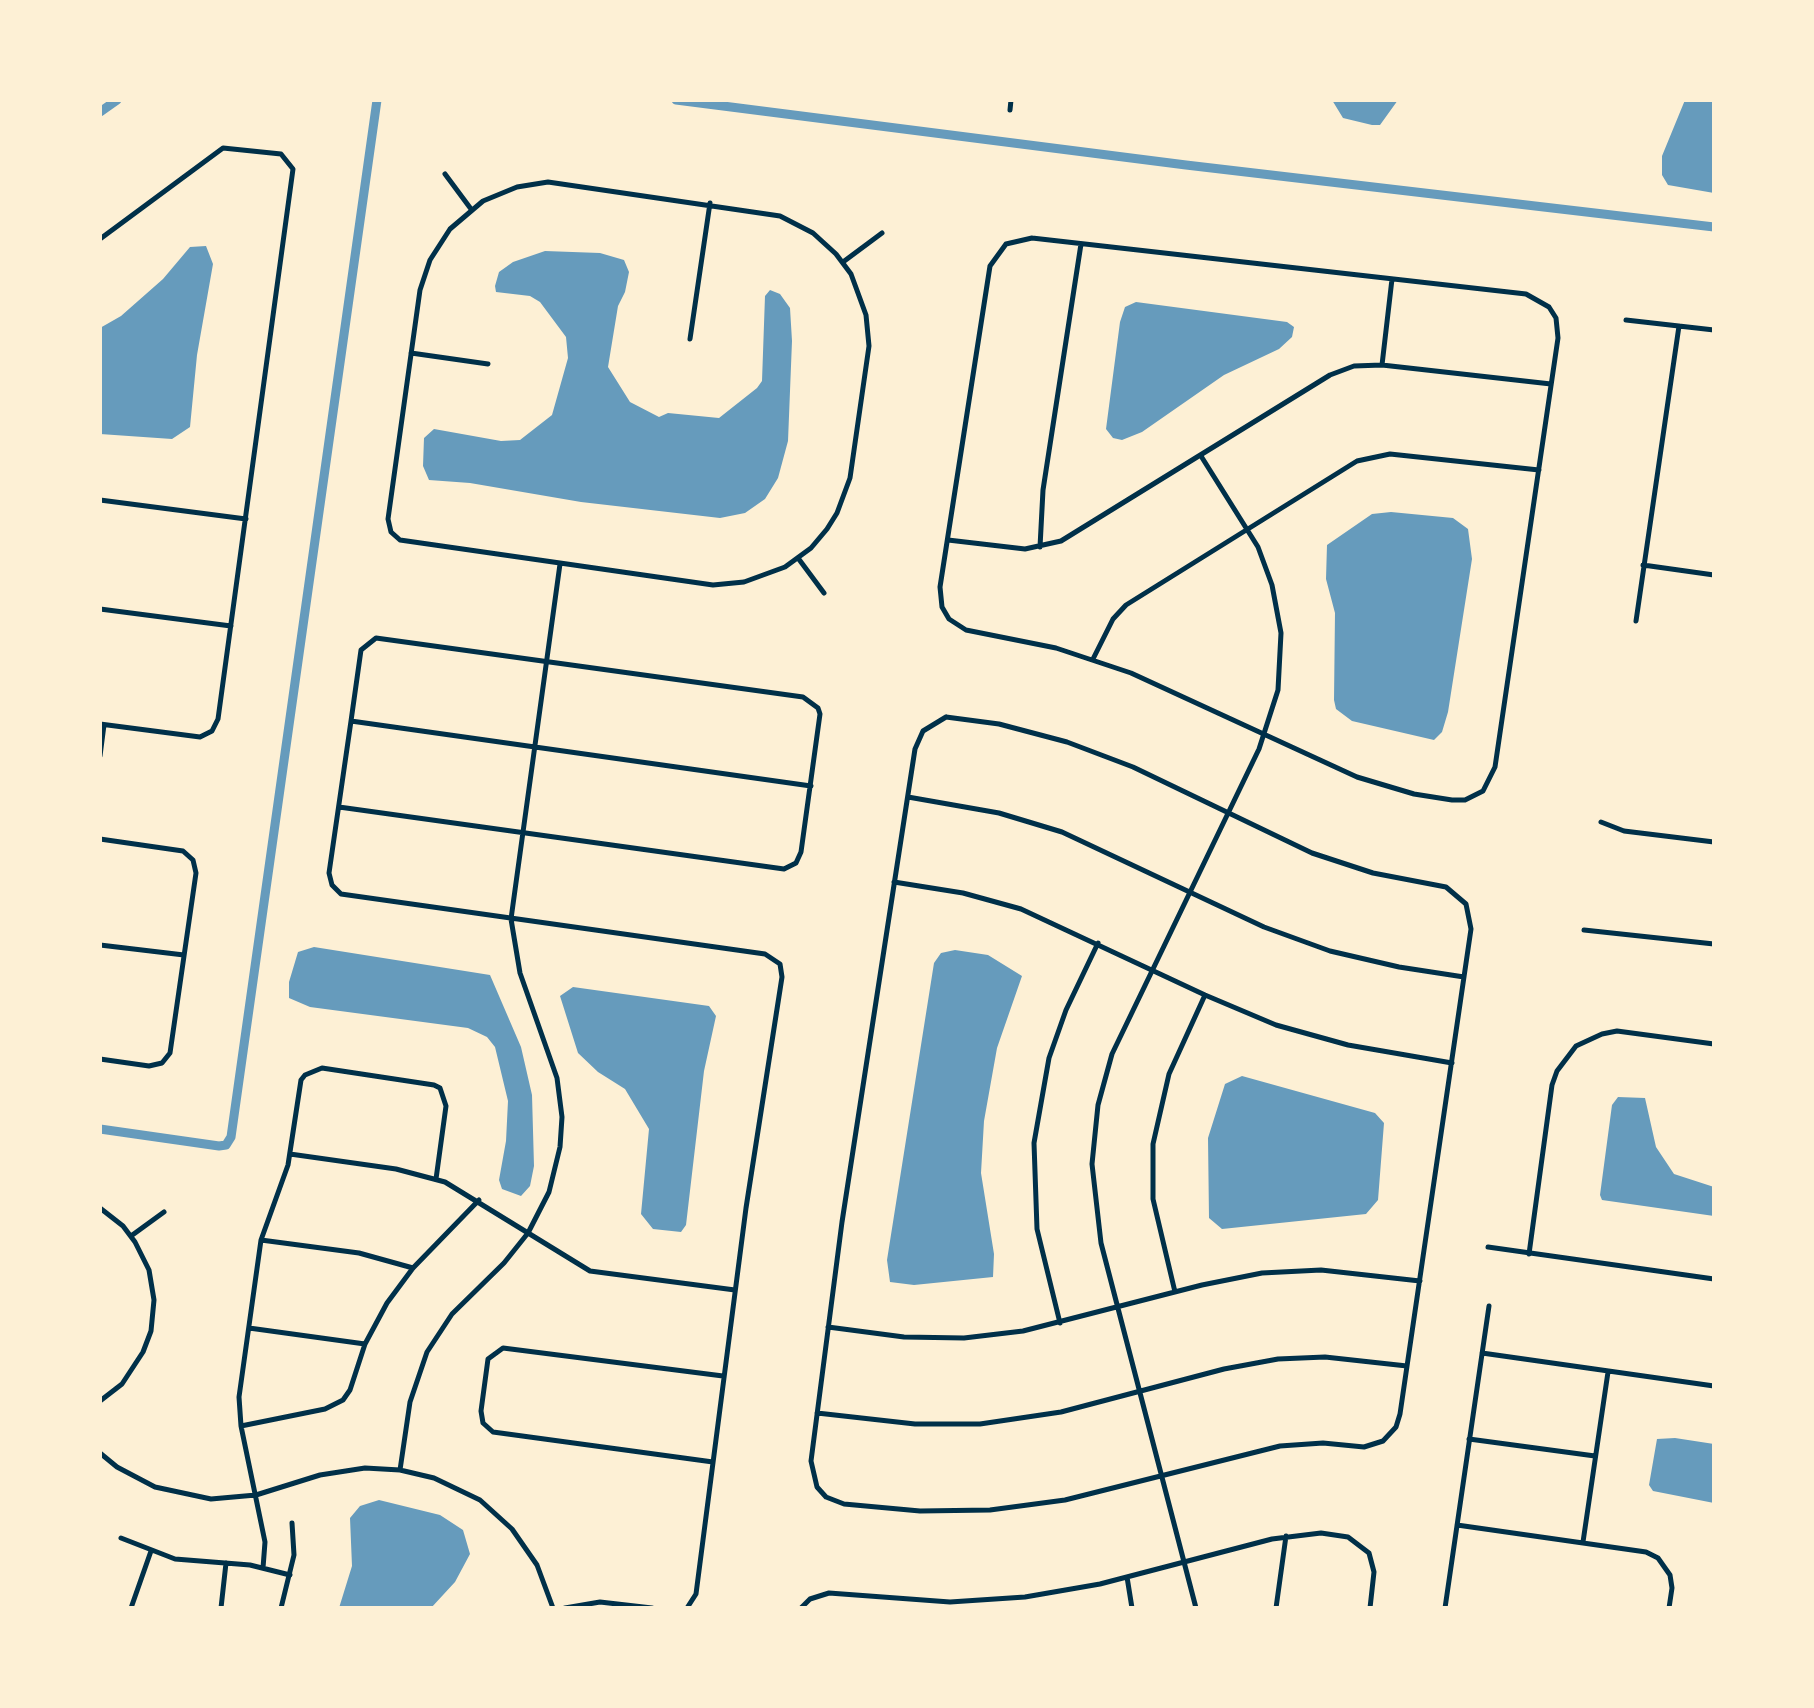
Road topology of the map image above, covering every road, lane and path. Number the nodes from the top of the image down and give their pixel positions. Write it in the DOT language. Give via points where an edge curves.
graph roads {
  1 [pos="1011,100"];
  2 [pos="1010,110"];
  3 [pos="445,174"];
  4 [pos="710,203"];
  5 [pos="471,209"];
  6 [pos="882,233"];
  7 [pos="100,239"];
  8 [pos="1081,244"];
  9 [pos="843,262"];
  10 [pos="1392,279"];
  11 [pos="1626,320"];
  12 [pos="1680,326"];
  13 [pos="1714,330"];
  14 [pos="690,340"];
  15 [pos="412,353"];
  16 [pos="488,364"];
  17 [pos="1382,365"];
  18 [pos="1551,384"];
  19 [pos="1201,456"];
  20 [pos="1539,470"];
  21 [pos="100,500"];
  22 [pos="246,519"];
  23 [pos="1247,529"];
  24 [pos="948,540"];
  25 [pos="1040,547"];
  26 [pos="798,558"];
  27 [pos="560,564"];
  28 [pos="1643,565"];
  29 [pos="1714,574"];
  30 [pos="824,592"];
  31 [pos="100,609"];
  32 [pos="1636,621"];
  33 [pos="231,626"];
  34 [pos="1093,659"];
  35 [pos="546,661"];
  36 [pos="350,721"];
  37 [pos="102,724"];
  38 [pos="1265,735"];
  39 [pos="534,747"];
  40 [pos="100,756"];
  41 [pos="810,786"];
  42 [pos="908,797"];
  43 [pos="338,807"];
  44 [pos="1228,813"];
  45 [pos="1602,822"];
  46 [pos="522,832"];
  47 [pos="100,839"];
  48 [pos="1714,842"];
  49 [pos="894,882"];
  50 [pos="1190,891"];
  51 [pos="512,918"];
  52 [pos="1584,930"];
  53 [pos="1098,943"];
  54 [pos="1714,944"];
  55 [pos="100,945"];
  56 [pos="184,955"];
  57 [pos="1152,969"];
  58 [pos="1464,977"];
  59 [pos="1205,995"];
  60 [pos="1714,1044"];
  61 [pos="100,1060"];
  62 [pos="1452,1063"];
  63 [pos="290,1154"];
  64 [pos="436,1178"];
  65 [pos="479,1200"];
  66 [pos="100,1208"];
  67 [pos="164,1212"];
  68 [pos="528,1233"];
  69 [pos="131,1236"];
  70 [pos="261,1240"];
  71 [pos="1488,1247"];
  72 [pos="1528,1254"];
  73 [pos="413,1268"];
  74 [pos="1714,1279"];
  75 [pos="1420,1281"];
  76 [pos="736,1290"];
  77 [pos="1175,1292"];
  78 [pos="1489,1306"];
  79 [pos="1117,1308"];
  80 [pos="1060,1323"];
  81 [pos="828,1327"];
  82 [pos="249,1328"];
  83 [pos="366,1344"];
  84 [pos="1482,1353"];
  85 [pos="1408,1366"];
  86 [pos="1608,1371"];
  87 [pos="724,1376"];
  88 [pos="1714,1386"];
  89 [pos="1140,1391"];
  90 [pos="100,1401"];
  91 [pos="817,1413"];
  92 [pos="241,1426"];
  93 [pos="1469,1439"];
  94 [pos="100,1452"];
  95 [pos="1596,1456"];
  96 [pos="713,1462"];
  97 [pos="400,1470"];
  98 [pos="1162,1475"];
  99 [pos="256,1495"];
  100 [pos="292,1522"];
  101 [pos="1457,1525"];
  102 [pos="1286,1536"];
  103 [pos="121,1538"];
  104 [pos="1583,1542"];
  105 [pos="151,1552"];
  106 [pos="1186,1562"];
  107 [pos="226,1563"];
  108 [pos="263,1568"];
  109 [pos="290,1575"];
  110 [pos="1127,1577"];
  111 [pos="131,1608"];
  112 [pos="222,1608"];
  113 [pos="281,1608"];
  114 [pos="554,1608"];
  115 [pos="565,1608"];
  116 [pos="652,1608"];
  117 [pos="687,1608"];
  118 [pos="801,1608"];
  119 [pos="1132,1608"];
  120 [pos="1196,1608"];
  121 [pos="1276,1608"];
  122 [pos="1370,1608"];
  123 [pos="1444,1608"];
  124 [pos="1670,1608"];
  1 -- 2 [label="street"];
  3 -- 5 [label="street"];
  4 -- 5 [label="street" via="548,182 499,193"];
  4 -- 9 [label="street" via="798,223"];
  4 -- 14 [label="street"];
  5 -- 15 [label="street" via="430,260"];
  6 -- 9 [label="street"];
  7 -- 22 [label="street" via="221,149 286,158 294,176"];
  8 -- 10 [label="street"];
  8 -- 24 [label="street" via="1018,239 993,259"];
  8 -- 25 [label="street"];
  9 -- 26 [label="street" via="866,314 866,375 845,496 828,529"];
  10 -- 17 [label="street"];
  10 -- 18 [label="street" via="1538,298 1558,324"];
  11 -- 12 [label="street"];
  12 -- 13 [label="street"];
  12 -- 28 [label="street"];
  15 -- 16 [label="street"];
  15 -- 27 [label="street" via="390,532 400,540"];
  17 -- 18 [label="street"];
  17 -- 19 [label="street" via="1342,369"];
  18 -- 20 [label="street"];
  19 -- 23 [label="street"];
  19 -- 25 [label="street" via="1075,534"];
  20 -- 23 [label="street" via="1377,454"];
  20 -- 38 [label="street" via="1495,768 1482,790 1452,800 1385,786"];
  21 -- 22 [label="street"];
  22 -- 33 [label="street"];
  23 -- 34 [label="street" via="1121,609"];
  23 -- 38 [label="street" via="1272,585 1281,633 1278,690"];
  24 -- 25 [label="street"];
  24 -- 34 [label="street" via="940,594 954,623"];
  26 -- 27 [label="street" via="731,584"];
  26 -- 30 [label="street"];
  27 -- 35 [label="street"];
  28 -- 29 [label="street"];
  28 -- 32 [label="street"];
  31 -- 33 [label="street"];
  33 -- 37 [label="street" via="212,731 193,737"];
  34 -- 38 [label="street"];
  35 -- 36 [label="street" via="376,638 362,650"];
  35 -- 39 [label="street"];
  35 -- 41 [label="street" via="809,699 820,714"];
  36 -- 39 [label="street"];
  36 -- 43 [label="street"];
  37 -- 40 [label="street"];
  38 -- 44 [label="street"];
  39 -- 41 [label="street"];
  39 -- 46 [label="street"];
  41 -- 46 [label="street" via="799,858 784,869"];
  42 -- 44 [label="street" via="920,736 939,719 959,717 1067,742"];
  42 -- 49 [label="street"];
  42 -- 50 [label="street" via="1031,821"];
  43 -- 46 [label="street"];
  43 -- 51 [label="street" via="329,873 341,894"];
  44 -- 50 [label="street"];
  44 -- 58 [label="street" via="1342,864 1458,894 1472,922"];
  45 -- 48 [label="street"];
  46 -- 51 [label="street"];
  47 -- 56 [label="street" via="177,850 193,860"];
  49 -- 53 [label="street" via="1007,904"];
  49 -- 81 [label="street"];
  50 -- 57 [label="street"];
  50 -- 58 [label="street" via="1330,951"];
  51 -- 68 [label="street" via="514,953 551,1056 562,1116 556,1170"];
  51 -- 76 [label="street" via="765,954 780,964"];
  52 -- 54 [label="street"];
  53 -- 57 [label="street"];
  53 -- 80 [label="street" via="1049,1058 1034,1143 1037,1229"];
  55 -- 56 [label="street"];
  56 -- 61 [label="street" via="167,1059 149,1066"];
  57 -- 59 [label="street"];
  57 -- 79 [label="street" via="1112,1054 1094,1131 1096,1217"];
  58 -- 62 [label="street"];
  59 -- 62 [label="street" via="1312,1036"];
  59 -- 77 [label="street" via="1168,1074 1153,1144 1154,1199"];
  60 -- 72 [label="street" via="1616,1031 1576,1046 1552,1085"];
  62 -- 75 [label="street"];
  63 -- 64 [label="street"];
  63 -- 64 [label="street" via="301,1080 310,1071 434,1085 446,1106"];
  63 -- 70 [label="street"];
  64 -- 65 [label="street"];
  65 -- 68 [label="street"];
  65 -- 73 [label="street"];
  66 -- 69 [label="street"];
  67 -- 69 [label="street"];
  68 -- 76 [label="street" via="590,1270"];
  68 -- 97 [label="street" via="452,1314 427,1352 410,1402"];
  69 -- 90 [label="street" via="152,1285 151,1330 132,1372"];
  70 -- 73 [label="street"];
  70 -- 82 [label="street"];
  71 -- 72 [label="street"];
  72 -- 74 [label="street"];
  73 -- 83 [label="street"];
  75 -- 77 [label="street" via="1291,1270"];
  75 -- 85 [label="street"];
  76 -- 87 [label="street"];
  77 -- 79 [label="street"];
  78 -- 84 [label="street"];
  79 -- 80 [label="street"];
  79 -- 89 [label="street"];
  80 -- 81 [label="street" via="964,1338"];
  81 -- 91 [label="street"];
  82 -- 83 [label="street"];
  82 -- 92 [label="street"];
  83 -- 92 [label="street" via="338,1404"];
  84 -- 86 [label="street"];
  84 -- 93 [label="street"];
  85 -- 89 [label="street" via="1278,1358"];
  85 -- 98 [label="street" via="1399,1421 1377,1444 1280,1446"];
  86 -- 88 [label="street"];
  86 -- 95 [label="street"];
  87 -- 96 [label="street"];
  87 -- 96 [label="street" via="503,1348 488,1360 481,1411 492,1432"];
  89 -- 91 [label="street" via="980,1424"];
  89 -- 98 [label="street"];
  91 -- 98 [label="street" via="812,1474 821,1492 844,1504 990,1510"];
  92 -- 99 [label="street"];
  93 -- 95 [label="street"];
  93 -- 101 [label="street"];
  94 -- 99 [label="street" via="136,1478 176,1494"];
  95 -- 104 [label="street"];
  96 -- 117 [label="street" via="696,1594"];
  97 -- 99 [label="street" via="342,1470"];
  97 -- 114 [label="street" via="454,1486 497,1514 537,1565"];
  98 -- 106 [label="street"];
  99 -- 108 [label="street"];
  100 -- 109 [label="street"];
  101 -- 104 [label="street"];
  101 -- 123 [label="street"];
  102 -- 106 [label="street"];
  102 -- 121 [label="street"];
  102 -- 122 [label="street" via="1342,1535 1360,1543 1374,1566"];
  103 -- 105 [label="street"];
  104 -- 124 [label="street" via="1658,1558 1672,1581"];
  105 -- 107 [label="street"];
  105 -- 111 [label="street"];
  106 -- 110 [label="street"];
  106 -- 120 [label="street"];
  107 -- 108 [label="street"];
  107 -- 112 [label="street"];
  108 -- 109 [label="street"];
  109 -- 113 [label="street"];
  110 -- 118 [label="street" via="988,1600 829,1593"];
  110 -- 119 [label="street"];
  115 -- 116 [label="street" via="600,1602"];
}
